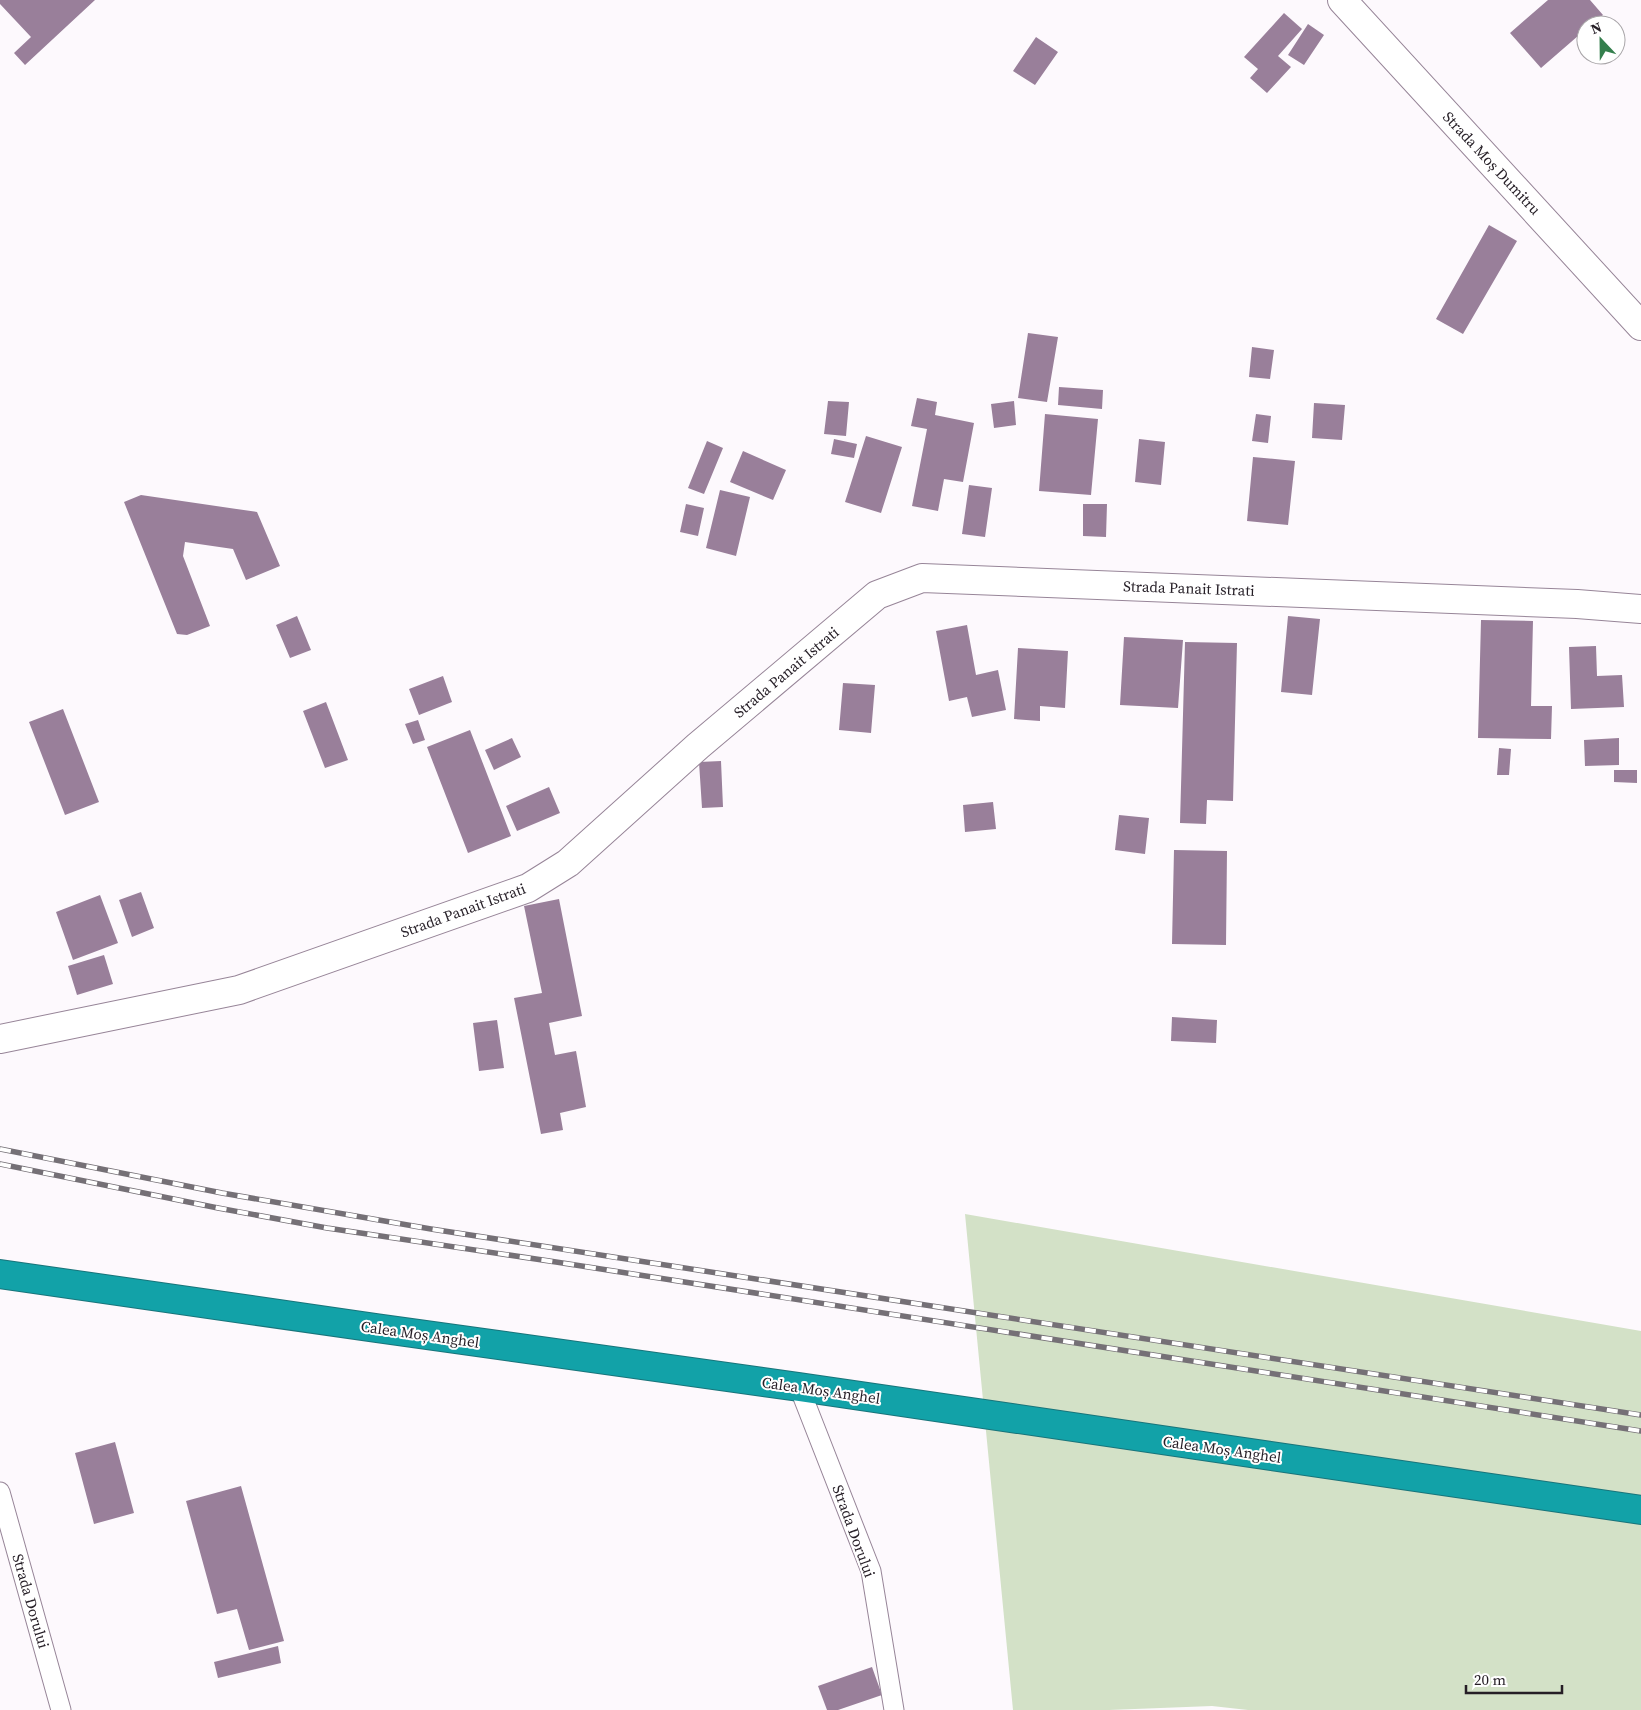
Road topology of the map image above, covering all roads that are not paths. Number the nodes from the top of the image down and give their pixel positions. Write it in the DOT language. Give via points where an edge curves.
graph roads {
  1 [pos="1342,0"];
  2 [pos="1641,326"];
  3 [pos="1641,609"];
  4 [pos="0,1039"];
  5 [pos="0,1274"];
  6 [pos="799,1387"];
  7 [pos="0,1492"];
  8 [pos="1641,1510"];
  9 [pos="61,1710"];
  10 [pos="894,1710"];
  1 -- 2 [label="street, Strada Moș Dumitru"];
  3 -- 4 [label="street, Strada Panait Istrati" via="922,578 878,595 698,746 568,863 528,888 240,990"];
  5 -- 6 [label="highway, Calea Moș Anghel"];
  6 -- 8 [label="highway, Calea Moș Anghel"];
  6 -- 10 [label="lane, Strada Dorului" via="872,1571"];
  7 -- 9 [label="lane, Strada Dorului"];
}
